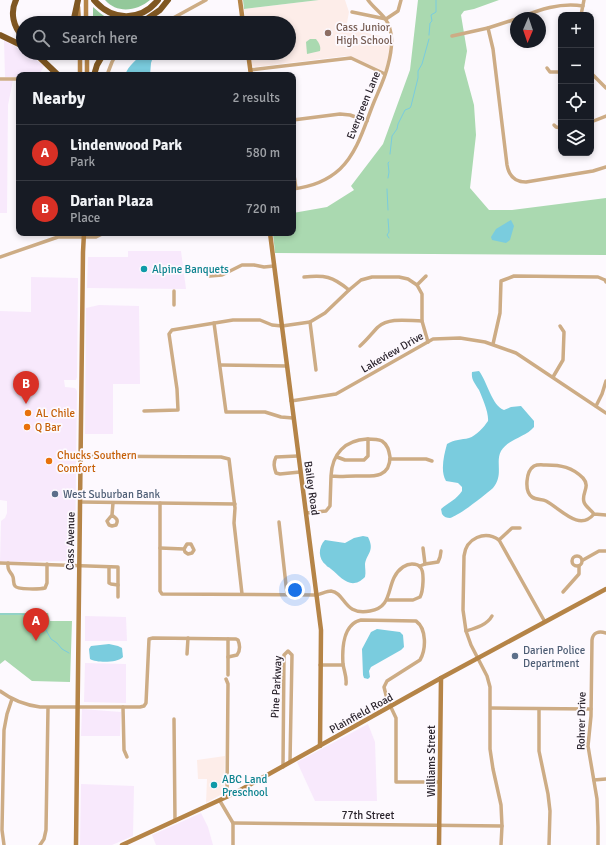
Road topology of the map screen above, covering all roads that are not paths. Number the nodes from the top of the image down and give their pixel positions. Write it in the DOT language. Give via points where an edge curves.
graph roads {
  1 [pos="16,0"];
  2 [pos="78,0"];
  3 [pos="86,0"];
  4 [pos="94,0"];
  5 [pos="158,0"];
  6 [pos="168,0"];
  7 [pos="206,0"];
  8 [pos="240,0"];
  9 [pos="368,0"];
  10 [pos="401,0"];
  11 [pos="584,0"];
  12 [pos="583,6"];
  13 [pos="352,12"];
  14 [pos="537,12"];
  15 [pos="582,12"];
  16 [pos="75,16"];
  17 [pos="79,16"];
  18 [pos="86,16"];
  19 [pos="151,16"];
  20 [pos="177,16"];
  21 [pos="242,16"];
  22 [pos="386,19"];
  23 [pos="510,20"];
  24 [pos="16,25"];
  25 [pos="488,28"];
  26 [pos="0,35"];
  27 [pos="452,36"];
  28 [pos="16,43"];
  29 [pos="42,60"];
  30 [pos="80,60"];
  31 [pos="87,60"];
  32 [pos="100,60"];
  33 [pos="113,60"];
  34 [pos="249,60"];
  35 [pos="547,68"];
  36 [pos="55,72"];
  37 [pos="80,72"];
  38 [pos="87,72"];
  39 [pos="95,72"];
  40 [pos="108,72"];
  41 [pos="250,72"];
  42 [pos="558,72"];
  43 [pos="385,74"];
  44 [pos="594,76"];
  45 [pos="0,79"];
  46 [pos="16,79"];
  47 [pos="606,88"];
  48 [pos="606,116"];
  49 [pos="296,120"];
  50 [pos="367,121"];
  51 [pos="594,121"];
  52 [pos="554,125"];
  53 [pos="558,127"];
  54 [pos="606,167"];
  55 [pos="296,188"];
  56 [pos="55,236"];
  57 [pos="83,236"];
  58 [pos="270,236"];
  59 [pos="0,257"];
  60 [pos="274,266"];
  61 [pos="210,276"];
  62 [pos="426,276"];
  63 [pos="304,277"];
  64 [pos="606,281"];
  65 [pos="417,285"];
  66 [pos="349,290"];
  67 [pos="174,291"];
  68 [pos="174,305"];
  69 [pos="422,321"];
  70 [pos="310,322"];
  71 [pos="214,323"];
  72 [pos="282,326"];
  73 [pos="560,326"];
  74 [pos="428,342"];
  75 [pos="493,344"];
  76 [pos="360,346"];
  77 [pos="220,365"];
  78 [pos="287,366"];
  79 [pos="316,370"];
  80 [pos="553,377"];
  81 [pos="606,382"];
  82 [pos="291,401"];
  83 [pos="596,406"];
  84 [pos="144,410"];
  85 [pos="606,413"];
  86 [pos="293,418"];
  87 [pos="368,439"];
  88 [pos="80,456"];
  89 [pos="298,456"];
  90 [pos="337,457"];
  91 [pos="390,459"];
  92 [pos="432,461"];
  93 [pos="300,472"];
  94 [pos="331,476"];
  95 [pos="80,502"];
  96 [pos="113,503"];
  97 [pos="160,504"];
  98 [pos="235,504"];
  99 [pos="306,513"];
  100 [pos="594,514"];
  101 [pos="112,515"];
  102 [pos="606,515"];
  103 [pos="279,522"];
  104 [pos="520,528"];
  105 [pos="499,540"];
  106 [pos="160,548"];
  107 [pos="184,548"];
  108 [pos="423,548"];
  109 [pos="440,551"];
  110 [pos="606,551"];
  111 [pos="583,560"];
  112 [pos="0,563"];
  113 [pos="8,563"];
  114 [pos="47,564"];
  115 [pos="425,564"];
  116 [pos="79,566"];
  117 [pos="109,566"];
  118 [pos="420,566"];
  119 [pos="579,566"];
  120 [pos="118,585"];
  121 [pos="606,589"];
  122 [pos="563,592"];
  123 [pos="242,594"];
  124 [pos="287,594"];
  125 [pos="316,595"];
  126 [pos="118,597"];
  127 [pos="387,600"];
  128 [pos="492,616"];
  129 [pos="545,622"];
  130 [pos="466,631"];
  131 [pos="606,633"];
  132 [pos="188,638"];
  133 [pos="228,639"];
  134 [pos="187,654"];
  135 [pos="228,657"];
  136 [pos="478,658"];
  137 [pos="320,665"];
  138 [pos="343,665"];
  139 [pos="228,675"];
  140 [pos="441,678"];
  141 [pos="226,679"];
  142 [pos="346,684"];
  143 [pos="0,691"];
  144 [pos="12,699"];
  145 [pos="283,703"];
  146 [pos="291,703"];
  147 [pos="77,707"];
  148 [pos="123,707"];
  149 [pos="391,707"];
  150 [pos="48,708"];
  151 [pos="490,708"];
  152 [pos="539,709"];
  153 [pos="591,710"];
  154 [pos="174,720"];
  155 [pos="320,746"];
  156 [pos="126,758"];
  157 [pos="290,762"];
  158 [pos="283,767"];
  159 [pos="606,779"];
  160 [pos="594,780"];
  161 [pos="440,782"];
  162 [pos="227,797"];
  163 [pos="220,800"];
  164 [pos="175,821"];
  165 [pos="233,823"];
  166 [pos="440,825"];
  167 [pos="502,826"];
  168 [pos="4,845"];
  169 [pos="40,845"];
  170 [pos="76,845"];
  171 [pos="122,845"];
  172 [pos="233,845"];
  173 [pos="439,845"];
  174 [pos="500,845"];
  175 [pos="549,845"];
  176 [pos="598,845"];
  1 -- 24 [label="highway" via="13,17"];
  2 -- 16 [label="highway"];
  2 -- 17 [label="main road"];
  3 -- 18 [label="main road"];
  4 -- 5 [label="highway" via="106,11 127,16 144,13"];
  6 -- 19 [label="highway"];
  7 -- 20 [label="street"];
  8 -- 21 [label="main road"];
  9 -- 22 [label="street, Evergreen Lane"];
  10 -- 22 [label="street" via="398,11"];
  11 -- 12 [label="street"];
  12 -- 14 [label="street" via="561,5"];
  12 -- 15 [label="street"];
  13 -- 22 [label="street"];
  22 -- 43 [label="street, Evergreen Lane" via="391,39"];
  23 -- 25 [label="street"];
  25 -- 27 [label="street"];
  25 -- 54 [label="street" via="493,49 507,165 511,176 526,182"];
  26 -- 28 [label="highway"];
  29 -- 36 [label="highway"];
  30 -- 37 [label="main road"];
  31 -- 38 [label="main road"];
  32 -- 39 [label="highway"];
  33 -- 40 [label="street"];
  34 -- 41 [label="main road"];
  35 -- 42 [label="street" via="550,72"];
  41 -- 43 [label="street" via="351,58"];
  43 -- 50 [label="street, Evergreen Lane"];
  44 -- 47 [label="street"];
  45 -- 46 [label="street"];
  48 -- 51 [label="street"];
  49 -- 50 [label="street" via="340,114"];
  50 -- 55 [label="street, Evergreen Lane" via="354,150 340,169 320,182"];
  52 -- 53 [label="street"];
  56 -- 59 [label="street"];
  57 -- 88 [label="main road, Cass Avenue"];
  58 -- 60 [label="main road, Bailey Road"];
  60 -- 61 [label="street" via="242,265 222,275"];
  60 -- 72 [label="main road, Bailey Road"];
  62 -- 65 [label="street"];
  63 -- 66 [label="street" via="331,278"];
  64 -- 75 [label="street" via="598,277 514,276 502,281 500,314"];
  65 -- 66 [label="street" via="402,277 372,277 361,280"];
  65 -- 69 [label="street" via="422,297"];
  66 -- 70 [label="street" via="325,313"];
  67 -- 68 [label="street"];
  69 -- 74 [label="street"];
  69 -- 76 [label="street" via="386,323 378,327"];
  70 -- 72 [label="street"];
  70 -- 79 [label="street"];
  71 -- 72 [label="street" via="258,320"];
  71 -- 77 [label="street"];
  71 -- 84 [label="street" via="172,330 170,334 178,410"];
  72 -- 78 [label="main road, Bailey Road"];
  73 -- 80 [label="street" via="564,332 563,360"];
  74 -- 75 [label="street, Lakeview Drive" via="437,338 460,338"];
  74 -- 82 [label="street, Lakeview Drive" via="336,394"];
  75 -- 80 [label="street, Lakeview Drive" via="521,356"];
  77 -- 78 [label="street"];
  77 -- 86 [label="street" via="226,412 268,413"];
  78 -- 82 [label="main road, Bailey Road"];
  80 -- 83 [label="street, Lakeview Drive"];
  81 -- 83 [label="street"];
  82 -- 86 [label="main road, Bailey Road"];
  83 -- 85 [label="street, Lakeview Drive"];
  86 -- 89 [label="main road, Bailey Road"];
  87 -- 90 [label="street" via="350,442"];
  87 -- 90 [label="street" via="368,456 364,460 345,460"];
  87 -- 91 [label="street" via="385,444"];
  88 -- 95 [label="main road, Cass Avenue"];
  88 -- 98 [label="street" via="229,459"];
  89 -- 93 [label="main road, Bailey Road"];
  89 -- 93 [label="street" via="276,457 274,468 276,473 280,474"];
  90 -- 94 [label="street" via="332,466"];
  91 -- 92 [label="street"];
  91 -- 94 [label="street" via="386,470 377,476"];
  93 -- 99 [label="main road, Bailey Road"];
  94 -- 99 [label="street" via="330,506 326,511"];
  95 -- 96 [label="street"];
  95 -- 116 [label="main road, Cass Avenue"];
  96 -- 97 [label="street"];
  96 -- 101 [label="street"];
  97 -- 98 [label="street"];
  97 -- 106 [label="street"];
  98 -- 123 [label="street" via="234,523"];
  99 -- 125 [label="main road, Bailey Road"];
  100 -- 100 [label="street" via="586,520 578,521 546,501 532,497 527,487 530,470 540,465 562,465 569,468 583,478 586,488 584,501"];
  100 -- 102 [label="street"];
  103 -- 124 [label="street"];
  104 -- 105 [label="street" via="512,528"];
  105 -- 129 [label="street"];
  105 -- 130 [label="street" via="491,535 483,535 470,542 465,550 463,610"];
  106 -- 107 [label="street"];
  106 -- 123 [label="street" via="162,594"];
  108 -- 115 [label="street"];
  109 -- 115 [label="street" via="438,562"];
  110 -- 111 [label="street" via="599,551"];
  111 -- 119 [label="street"];
  111 -- 119 [label="street" via="580,556 573,557 573,564"];
  112 -- 113 [label="street"];
  113 -- 114 [label="street"];
  113 -- 114 [label="street" via="8,570 13,576 16,588 41,589 45,588 47,583"];
  114 -- 116 [label="street"];
  115 -- 118 [label="street"];
  116 -- 117 [label="street"];
  116 -- 147 [label="main road, Cass Avenue"];
  117 -- 120 [label="street" via="109,583"];
  117 -- 120 [label="street" via="118,567"];
  118 -- 127 [label="street" via="409,564 400,569 392,580"];
  118 -- 127 [label="street" via="420,597 414,600"];
  119 -- 122 [label="street" via="579,574"];
  120 -- 126 [label="street"];
  121 -- 129 [label="main road, Plainfield Road"];
  123 -- 124 [label="street"];
  124 -- 125 [label="street"];
  125 -- 127 [label="street" via="336,592 350,608 359,612 375,610"];
  125 -- 137 [label="main road, Bailey Road" via="321,630"];
  128 -- 130 [label="street" via="489,621 477,628"];
  129 -- 136 [label="main road, Plainfield Road"];
  130 -- 136 [label="street"];
  131 -- 153 [label="street, Rohrer Drive" via="597,632 592,640"];
  132 -- 133 [label="street"];
  132 -- 134 [label="street"];
  132 -- 148 [label="street" via="149,639 146,703 140,707"];
  133 -- 135 [label="street"];
  133 -- 135 [label="street" via="236,639 240,644 237,655"];
  135 -- 139 [label="street"];
  136 -- 140 [label="main road, Plainfield Road"];
  136 -- 151 [label="street" via="490,683"];
  137 -- 138 [label="street"];
  137 -- 155 [label="main road, Bailey Road"];
  138 -- 142 [label="street"];
  138 -- 149 [label="street" via="345,637 356,622 416,621 422,627 422,657 418,663 386,682 384,689"];
  140 -- 149 [label="main road, Plainfield Road"];
  140 -- 161 [label="main road, Williams Street"];
  141 -- 162 [label="street"];
  143 -- 144 [label="street"];
  144 -- 150 [label="street"];
  144 -- 168 [label="street" via="6,714 4,730"];
  145 -- 146 [label="street"];
  145 -- 146 [label="street, Pine Parkway" via="284,655 288,651 292,655"];
  145 -- 158 [label="street, Pine Parkway"];
  146 -- 157 [label="street, Pine Parkway"];
  147 -- 148 [label="street"];
  147 -- 150 [label="street"];
  147 -- 170 [label="main road, Cass Avenue"];
  148 -- 156 [label="street"];
  149 -- 155 [label="main road, Plainfield Road"];
  149 -- 161 [label="street" via="397,722 396,782"];
  150 -- 169 [label="street" via="46,830"];
  151 -- 152 [label="street"];
  151 -- 167 [label="street" via="491,755 500,800"];
  152 -- 153 [label="street"];
  152 -- 175 [label="street" via="539,751 550,811"];
  153 -- 160 [label="street, Rohrer Drive" via="588,746"];
  154 -- 164 [label="street"];
  155 -- 157 [label="main road, Plainfield Road"];
  157 -- 158 [label="main road, Plainfield Road"];
  158 -- 162 [label="main road, Plainfield Road"];
  159 -- 160 [label="street"];
  160 -- 176 [label="street, Rohrer Drive"];
  161 -- 166 [label="main road, Williams Street"];
  162 -- 163 [label="main road, Plainfield Road"];
  163 -- 164 [label="main road, Plainfield Road"];
  163 -- 165 [label="street"];
  164 -- 171 [label="main road, Plainfield Road"];
  165 -- 166 [label="street, 77th Street"];
  165 -- 172 [label="street"];
  166 -- 167 [label="street, 77th Street"];
  166 -- 173 [label="main road, Williams Street"];
  167 -- 174 [label="street"];
}
